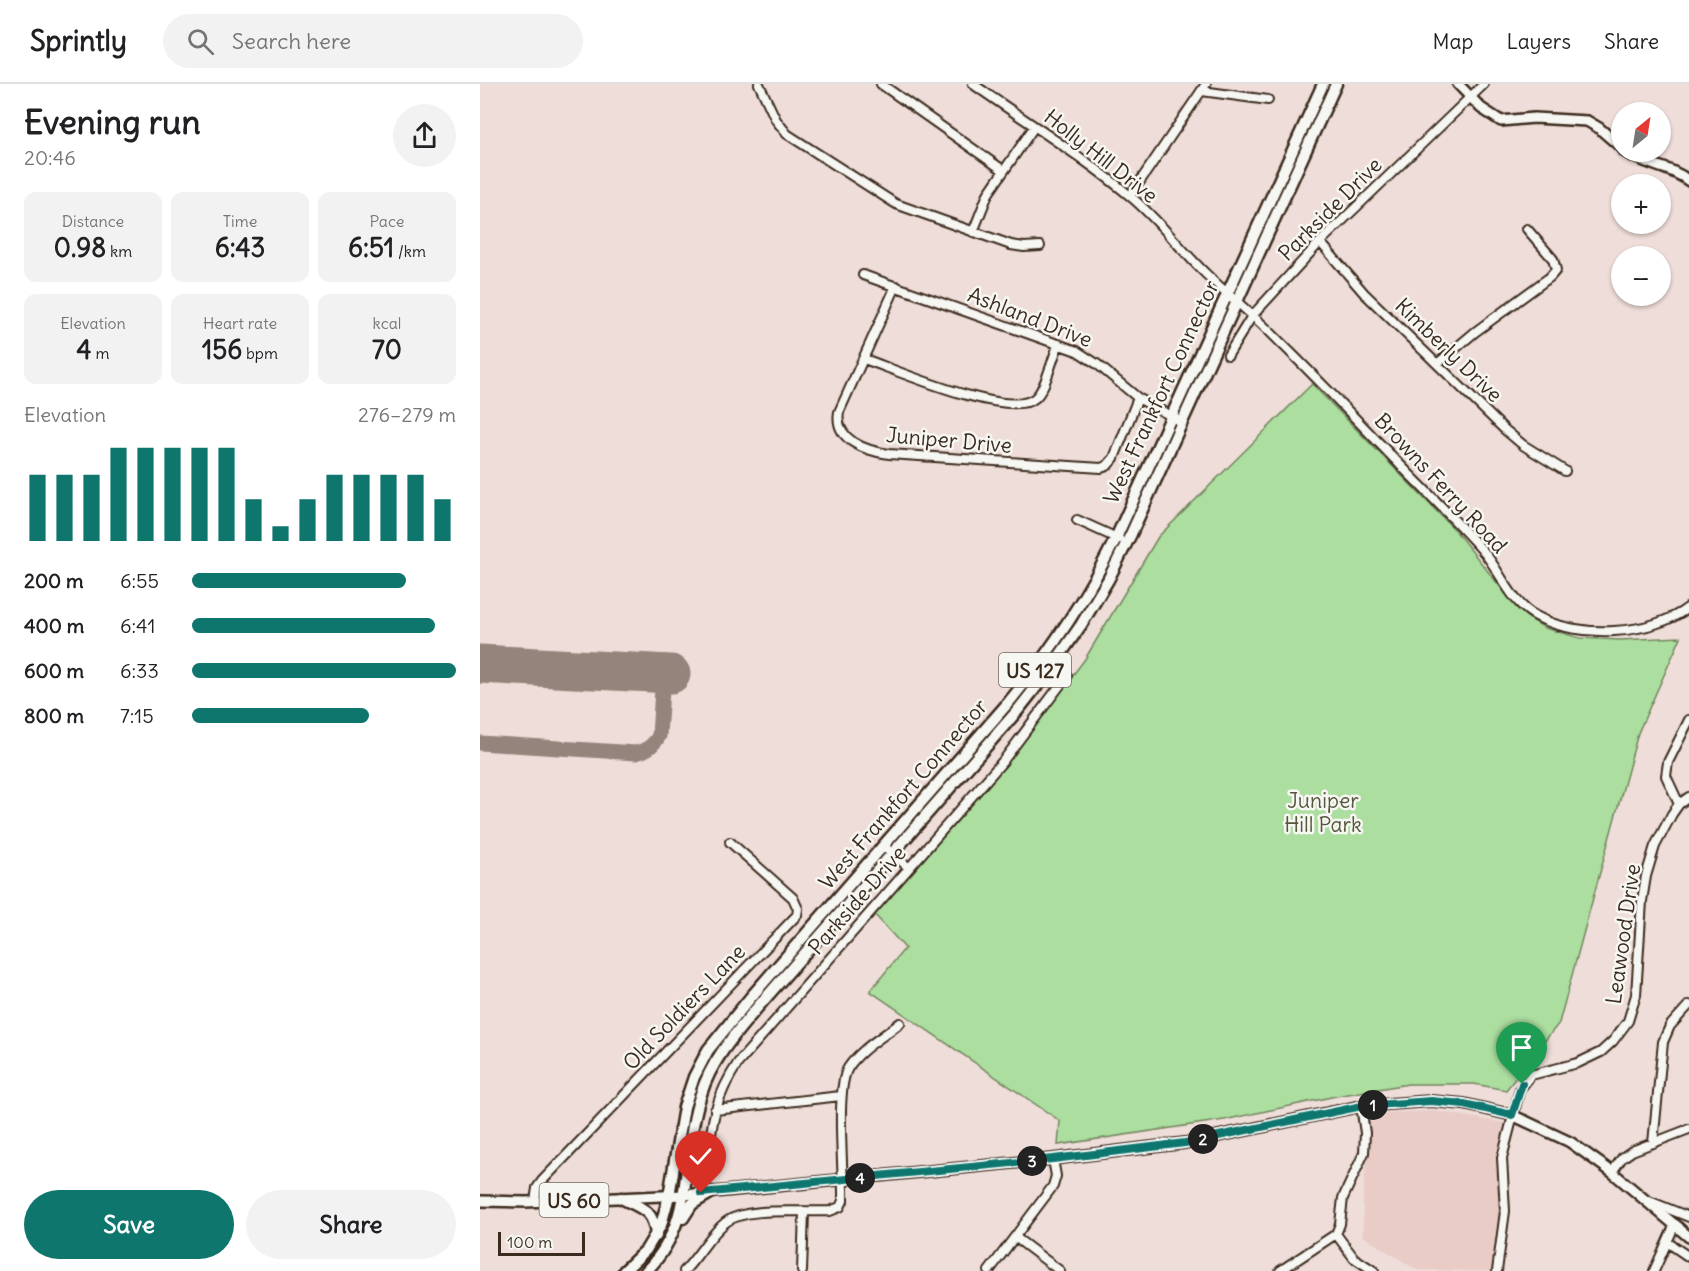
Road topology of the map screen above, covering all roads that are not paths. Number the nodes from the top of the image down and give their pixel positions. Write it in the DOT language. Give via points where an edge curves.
graph roads {
  1 [pos="759,84"];
  2 [pos="880,84"];
  3 [pos="973,84"];
  4 [pos="1323,84"];
  5 [pos="1336,84"];
  6 [pos="1458,84"];
  7 [pos="1484,84"];
  8 [pos="1204,87"];
  9 [pos="1470,97"];
  10 [pos="1268,100"];
  11 [pos="1034,127"];
  12 [pos="1611,138"];
  13 [pos="1645,162"];
  14 [pos="1003,170"];
  15 [pos="1689,181"];
  16 [pos="1130,196"];
  17 [pos="1527,229"];
  18 [pos="973,232"];
  19 [pos="1320,242"];
  20 [pos="1040,246"];
  21 [pos="863,276"];
  22 [pos="896,286"];
  23 [pos="1227,295"];
  24 [pos="1236,303"];
  25 [pos="1252,316"];
  26 [pos="1059,344"];
  27 [pos="1228,355"];
  28 [pos="864,359"];
  29 [pos="1437,364"];
  30 [pos="1138,398"];
  31 [pos="1171,417"];
  32 [pos="1182,422"];
  33 [pos="1565,471"];
  34 [pos="1077,520"];
  35 [pos="1116,538"];
  36 [pos="1126,543"];
  37 [pos="1689,607"];
  38 [pos="1067,676"];
  39 [pos="1689,720"];
  40 [pos="1689,797"];
  41 [pos="1679,804"];
  42 [pos="730,842"];
  43 [pos="884,846"];
  44 [pos="893,854"];
  45 [pos="909,868"];
  46 [pos="1689,1005"];
  47 [pos="900,1023"];
  48 [pos="841,1096"];
  49 [pos="1362,1106"];
  50 [pos="715,1110"];
  51 [pos="1512,1115"];
  52 [pos="1689,1129"];
  53 [pos="1653,1143"];
  54 [pos="1053,1159"];
  55 [pos="710,1162"];
  56 [pos="1612,1172"];
  57 [pos="843,1180"];
  58 [pos="712,1192"];
  59 [pos="684,1195"];
  60 [pos="669,1196"];
  61 [pos="621,1198"];
  62 [pos="1645,1200"];
  63 [pos="535,1201"];
  64 [pos="480,1202"];
  65 [pos="804,1212"];
  66 [pos="1689,1217"];
  67 [pos="1675,1224"];
  68 [pos="677,1225"];
  69 [pos="1689,1227"];
  70 [pos="1336,1234"];
  71 [pos="1689,1235"];
  72 [pos="656,1236"];
  73 [pos="1015,1237"];
  74 [pos="1667,1242"];
  75 [pos="1689,1257"];
  76 [pos="624,1271"];
  77 [pos="646,1271"];
  78 [pos="684,1271"];
  79 [pos="802,1271"];
  80 [pos="989,1271"];
  81 [pos="1060,1271"];
  82 [pos="1280,1271"];
  83 [pos="1374,1271"];
  84 [pos="1497,1271"];
  85 [pos="1654,1271"];
  1 -- 18 [label="street" via="776,120 791,137 896,204"];
  2 -- 14 [label="street"];
  3 -- 11 [label="street, Holly Hill Drive"];
  4 -- 23 [label="highway, West Frankfort Connector / US 127"];
  5 -- 24 [label="highway, West Frankfort Connector / US 127"];
  6 -- 9 [label="main road"];
  7 -- 9 [label="street, Parkside Drive"];
  8 -- 10 [label="street"];
  8 -- 16 [label="street"];
  9 -- 12 [label="main road" via="1503,122 1534,118 1587,121"];
  9 -- 19 [label="street, Parkside Drive"];
  11 -- 14 [label="street"];
  11 -- 16 [label="street, Holly Hill Drive"];
  13 -- 15 [label="main road"];
  14 -- 18 [label="street" via="988,194"];
  16 -- 23 [label="street, Holly Hill Drive"];
  17 -- 29 [label="street" via="1553,259 1556,270"];
  18 -- 20 [label="street" via="1016,246"];
  19 -- 25 [label="street, Parkside Drive"];
  19 -- 29 [label="street, Kimberly Drive" via="1364,293"];
  21 -- 22 [label="street, Ashland Drive"];
  22 -- 26 [label="street, Ashland Drive"];
  22 -- 28 [label="street, Juniper Drive"];
  23 -- 24 [label="street, Holly Hill Drive"];
  23 -- 31 [label="highway, West Frankfort Connector / US 127"];
  24 -- 25 [label="street, Holly Hill Drive"];
  24 -- 32 [label="highway, West Frankfort Connector / US 127"];
  25 -- 27 [label="street, Parkside Drive"];
  25 -- 37 [label="street, Browns Ferry Road" via="1461,527 1484,552 1518,602 1533,615 1573,628 1606,631 1658,622"];
  26 -- 28 [label="street" via="1038,396 1021,403 971,396"];
  26 -- 30 [label="street, Ashland Drive" via="1086,356"];
  28 -- 30 [label="street, Juniper Drive" via="842,404 838,422 843,433 856,444 879,453 1101,468 1114,459"];
  29 -- 33 [label="street, Kimberly Drive" via="1513,438"];
  30 -- 31 [label="street, Ashland Drive"];
  31 -- 32 [label="street, Ashland Drive"];
  31 -- 35 [label="highway, West Frankfort Connector / US 127"];
  32 -- 36 [label="highway, West Frankfort Connector / US 127"];
  34 -- 35 [label="street"];
  35 -- 36 [label="street"];
  35 -- 43 [label="highway, West Frankfort Connector / US 127" via="1076,611 1040,664"];
  36 -- 44 [label="highway, West Frankfort Connector / US 127" via="1090,611 1051,668"];
  38 -- 45 [label="street, Parkside Drive" via="1003,761"];
  39 -- 41 [label="street" via="1667,769 1668,782"];
  40 -- 41 [label="street, Leawood Drive"];
  41 -- 51 [label="street, Leawood Drive" via="1655,846 1644,884 1636,995 1628,1021 1613,1041 1594,1056 1526,1078"];
  42 -- 63 [label="street, Old Soldiers Lane" via="793,898 798,909 796,915 542,1181"];
  43 -- 44 [label="street"];
  43 -- 60 [label="highway, West Frankfort Connector / US 127" via="708,1050 684,1107"];
  44 -- 45 [label="street"];
  44 -- 59 [label="highway, West Frankfort Connector / US 127" via="737,1032 712,1067 697,1105"];
  45 -- 50 [label="street, Parkside Drive" via="738,1063 724,1084"];
  46 -- 53 [label="street" via="1670,1026 1664,1042"];
  47 -- 48 [label="street" via="852,1063 844,1076"];
  48 -- 50 [label="street"];
  48 -- 57 [label="street"];
  49 -- 51 [label="main road, US 60" via="1431,1101"];
  49 -- 54 [label="main road, US 60" via="1185,1143"];
  49 -- 70 [label="street" via="1364,1153 1343,1197"];
  50 -- 55 [label="street, Parkside Drive"];
  51 -- 56 [label="main road, US 60" via="1570,1142"];
  51 -- 84 [label="street, Leawood Drive" via="1501,1166 1505,1211"];
  52 -- 53 [label="street"];
  53 -- 56 [label="street" via="1626,1155"];
  54 -- 57 [label="main road, US 60"];
  54 -- 73 [label="street" via="1055,1181"];
  56 -- 62 [label="main road, US 60"];
  57 -- 58 [label="main road, US 60"];
  57 -- 65 [label="street" via="840,1207"];
  58 -- 59 [label="main road, US 60"];
  58 -- 68 [label="highway" via="692,1204"];
  59 -- 60 [label="main road, US 60"];
  59 -- 68 [label="highway, US 127"];
  60 -- 61 [label="main road, US 60"];
  60 -- 72 [label="highway, US 127"];
  61 -- 63 [label="main road, US 60"];
  61 -- 72 [label="highway" via="651,1215"];
  62 -- 66 [label="street"];
  62 -- 67 [label="main road, US 60"];
  63 -- 64 [label="main road, US 60"];
  65 -- 78 [label="street" via="751,1213 732,1218"];
  65 -- 79 [label="street"];
  67 -- 69 [label="main road, US 60"];
  67 -- 71 [label="main road, US 60"];
  67 -- 74 [label="street"];
  68 -- 77 [label="highway, US 127" via="664,1250"];
  70 -- 82 [label="street"];
  70 -- 83 [label="street" via="1354,1258"];
  72 -- 76 [label="highway, US 127"];
  73 -- 80 [label="street"];
  73 -- 81 [label="street"];
  74 -- 75 [label="street"];
  74 -- 85 [label="street"];
}
